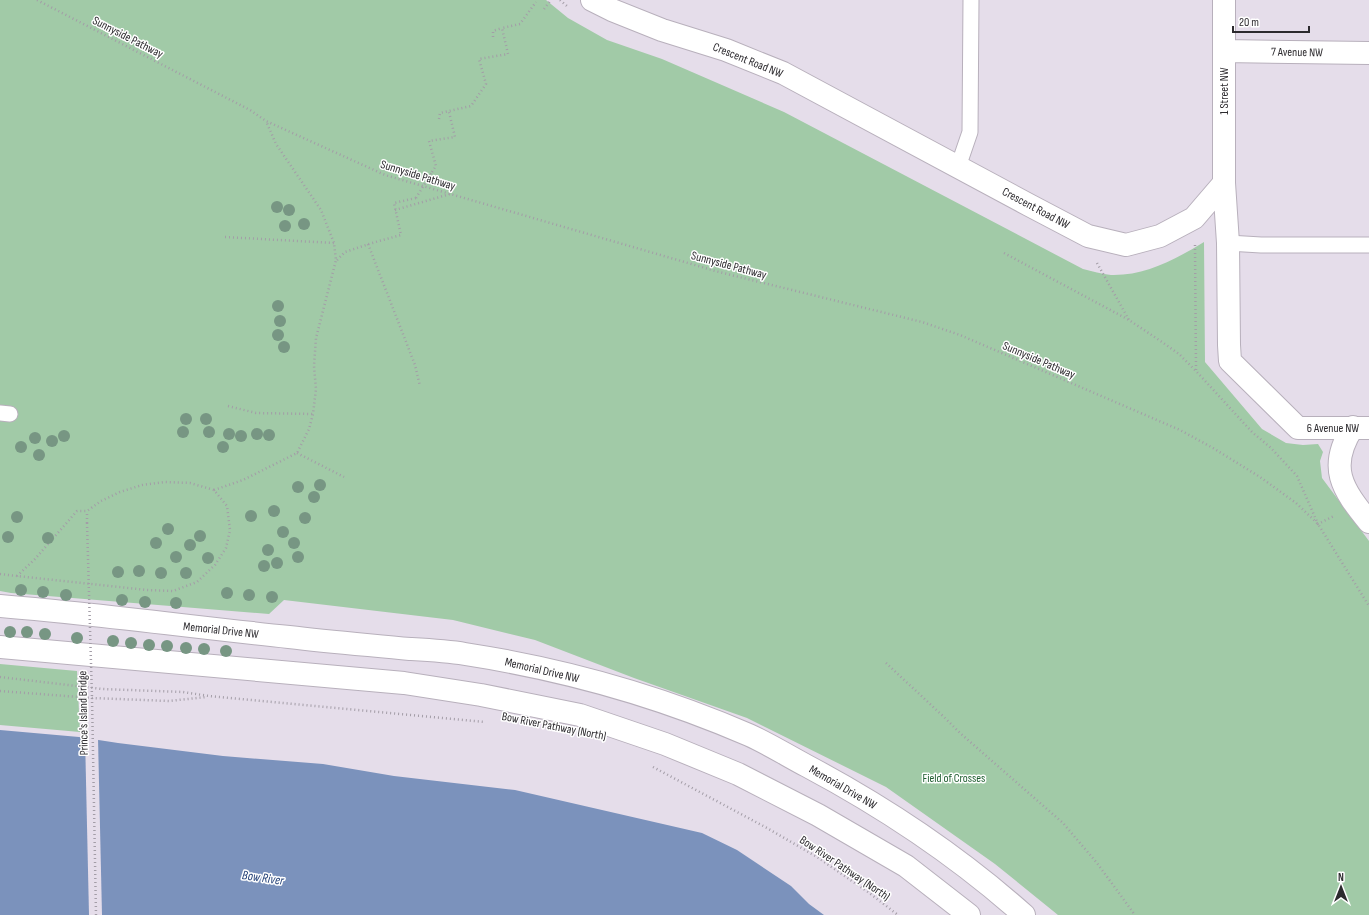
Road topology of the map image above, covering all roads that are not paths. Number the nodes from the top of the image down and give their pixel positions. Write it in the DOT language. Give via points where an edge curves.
graph roads {
  1 [pos="592,0"];
  2 [pos="971,0"];
  3 [pos="1224,0"];
  4 [pos="1224,51"];
  5 [pos="1369,53"];
  6 [pos="958,167"];
  7 [pos="1224,183"];
  8 [pos="1228,243"];
  9 [pos="1369,244"];
  10 [pos="1361,428"];
  11 [pos="1364,516"];
  12 [pos="0,606"];
  13 [pos="0,647"];
  14 [pos="969,915"];
  15 [pos="1024,915"];
  1 -- 6 [label="main road, Crescent Road NW" via="662,30 726,50 783,73"];
  2 -- 6 [label="lane" via="970,132"];
  3 -- 4 [label="main road, 1 Street NW"];
  4 -- 5 [label="main road, 7 Avenue NW"];
  4 -- 7 [label="main road, 1 Street NW"];
  6 -- 7 [label="main road, Crescent Road NW" via="1088,236 1126,245 1160,236 1194,218"];
  7 -- 8 [label="main road"];
  8 -- 9 [label="lane"];
  8 -- 10 [label="main road, 6 Avenue NW" via="1230,361 1298,428"];
  10 -- 11 [label="main road" via="1347,436 1341,450 1339,467 1345,490"];
  12 -- 15 [label="main road, Memorial Drive NW" via="310,640 462,653 530,666 651,698 752,736 844,786 942,850 992,886"];
  13 -- 14 [label="main road" via="404,683 580,715 665,744 738,774 906,866"];
}
